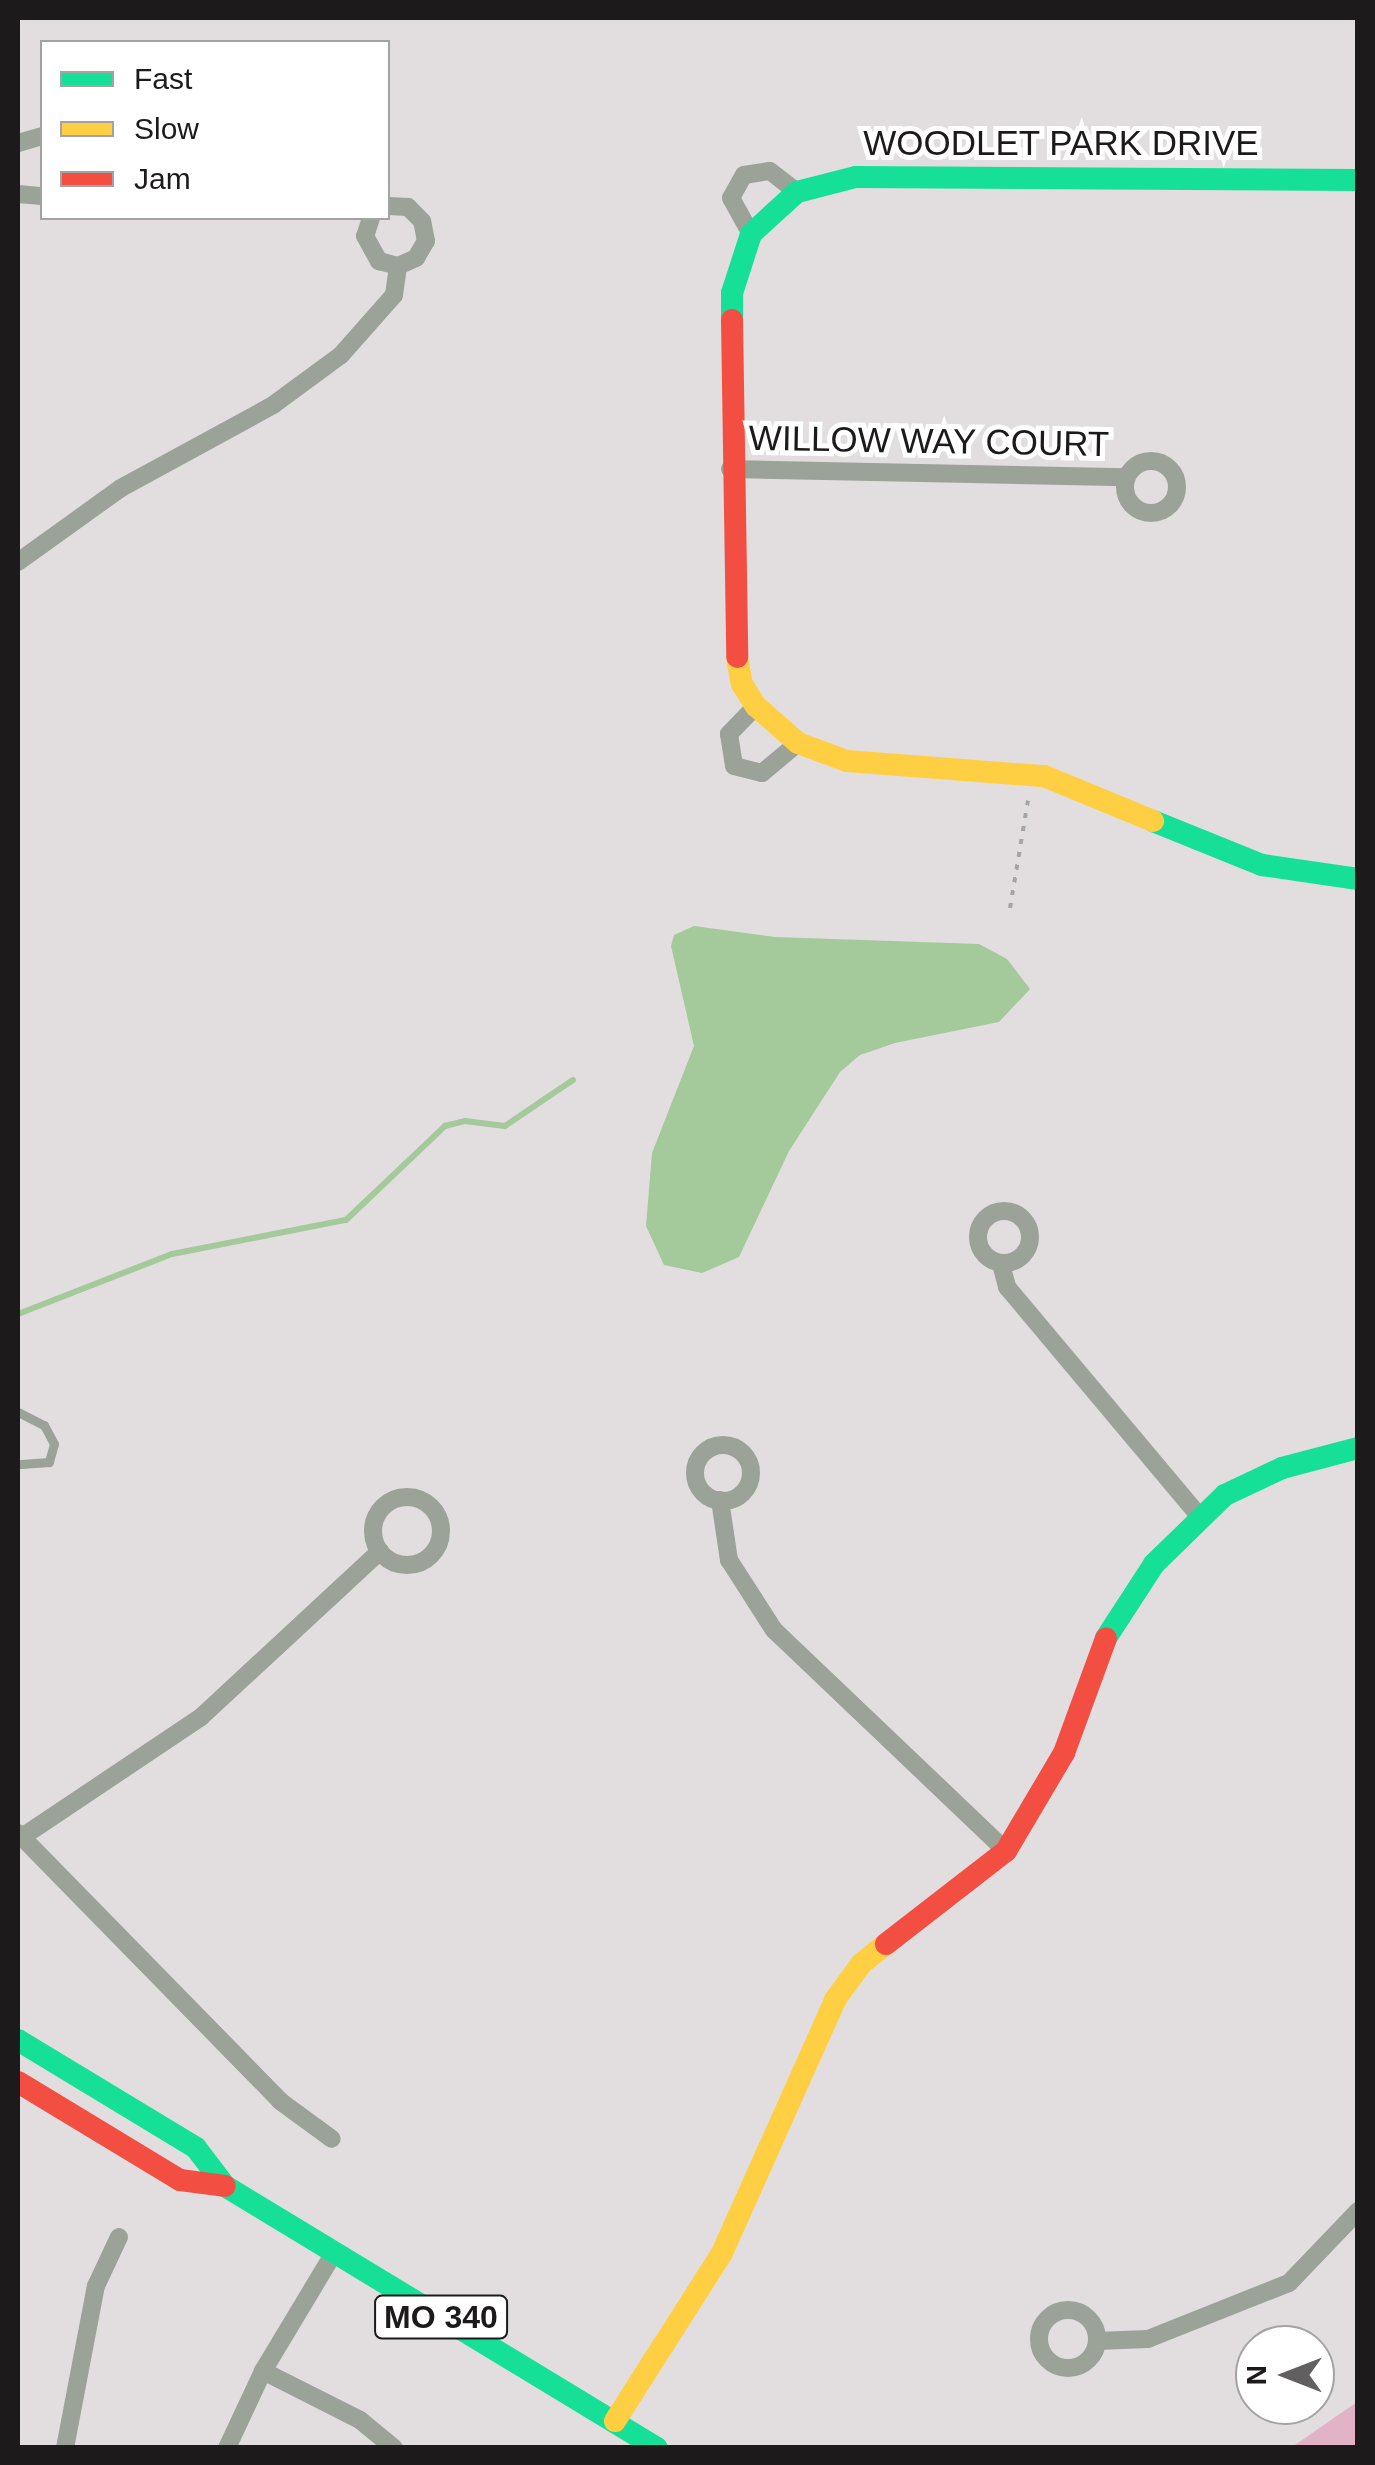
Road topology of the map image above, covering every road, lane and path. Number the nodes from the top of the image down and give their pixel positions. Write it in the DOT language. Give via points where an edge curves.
graph roads {
  1 [pos="1358,180"];
  2 [pos="797,192"];
  3 [pos="390,206"];
  4 [pos="371,220"];
  5 [pos="751,234"];
  6 [pos="398,266"];
  7 [pos="730,469"];
  8 [pos="1126,478"];
  9 [pos="18,562"];
  10 [pos="756,706"];
  11 [pos="798,743"];
  12 [pos="1029,796"];
  13 [pos="1358,879"];
  14 [pos="1010,908"];
  15 [pos="1000,1264"];
  16 [pos="18,1412"];
  17 [pos="1358,1448"];
  18 [pos="18,1464"];
  19 [pos="720,1500"];
  20 [pos="1199,1516"];
  21 [pos="380,1551"];
  22 [pos="20,1835"];
  23 [pos="1006,1851"];
  24 [pos="18,2040"];
  25 [pos="18,2082"];
  26 [pos="332,2139"];
  27 [pos="226,2186"];
  28 [pos="1358,2211"];
  29 [pos="119,2237"];
  30 [pos="334,2253"];
  31 [pos="1097,2340"];
  32 [pos="263,2371"];
  33 [pos="614,2421"];
  34 [pos="65,2448"];
  35 [pos="227,2448"];
  36 [pos="394,2448"];
  37 [pos="657,2448"];
  1 -- 2 [label="street, WOODLET PARK DRIVE" via="856,177"];
  2 -- 5 [label="street, WOODLET PARK DRIVE"];
  2 -- 5 [label="street" via="770,171 744,175 731,198"];
  3 -- 6 [label="street" via="408,208 426,230 416,258"];
  4 -- 6 [label="street" via="365,236 372,254"];
  5 -- 7 [label="street" via="732,294"];
  6 -- 9 [label="street" via="394,295 340,355 273,405 122,488"];
  7 -- 8 [label="street, WILLOW WAY COURT"];
  7 -- 10 [label="street" via="733,637 742,684"];
  10 -- 11 [label="street"];
  10 -- 11 [label="street" via="730,734 726,749 734,766 762,773"];
  11 -- 13 [label="street" via="847,761 1044,776 1262,865"];
  12 -- 14 [label="path"];
  15 -- 20 [label="street" via="1007,1288"];
  16 -- 18 [label="lane" via="44,1425 54,1444 49,1462"];
  17 -- 20 [label="street" via="1282,1468"];
  19 -- 23 [label="street" via="729,1560 774,1630"];
  20 -- 23 [label="street" via="1123,1606 1064,1754"];
  21 -- 22 [label="street" via="202,1716"];
  22 -- 26 [label="street" via="280,2102"];
  23 -- 33 [label="street" via="901,1929 844,1988 722,2253"];
  24 -- 27 [label="street, MO 340" via="196,2148"];
  25 -- 27 [label="street, MO 340" via="180,2180"];
  27 -- 30 [label="street, MO 340"];
  28 -- 31 [label="street" via="1289,2283 1148,2339"];
  29 -- 34 [label="street" via="96,2286"];
  30 -- 32 [label="street"];
  30 -- 33 [label="street, MO 340"];
  32 -- 35 [label="street"];
  32 -- 36 [label="street" via="360,2420"];
  33 -- 37 [label="street, MO 340"];
}
